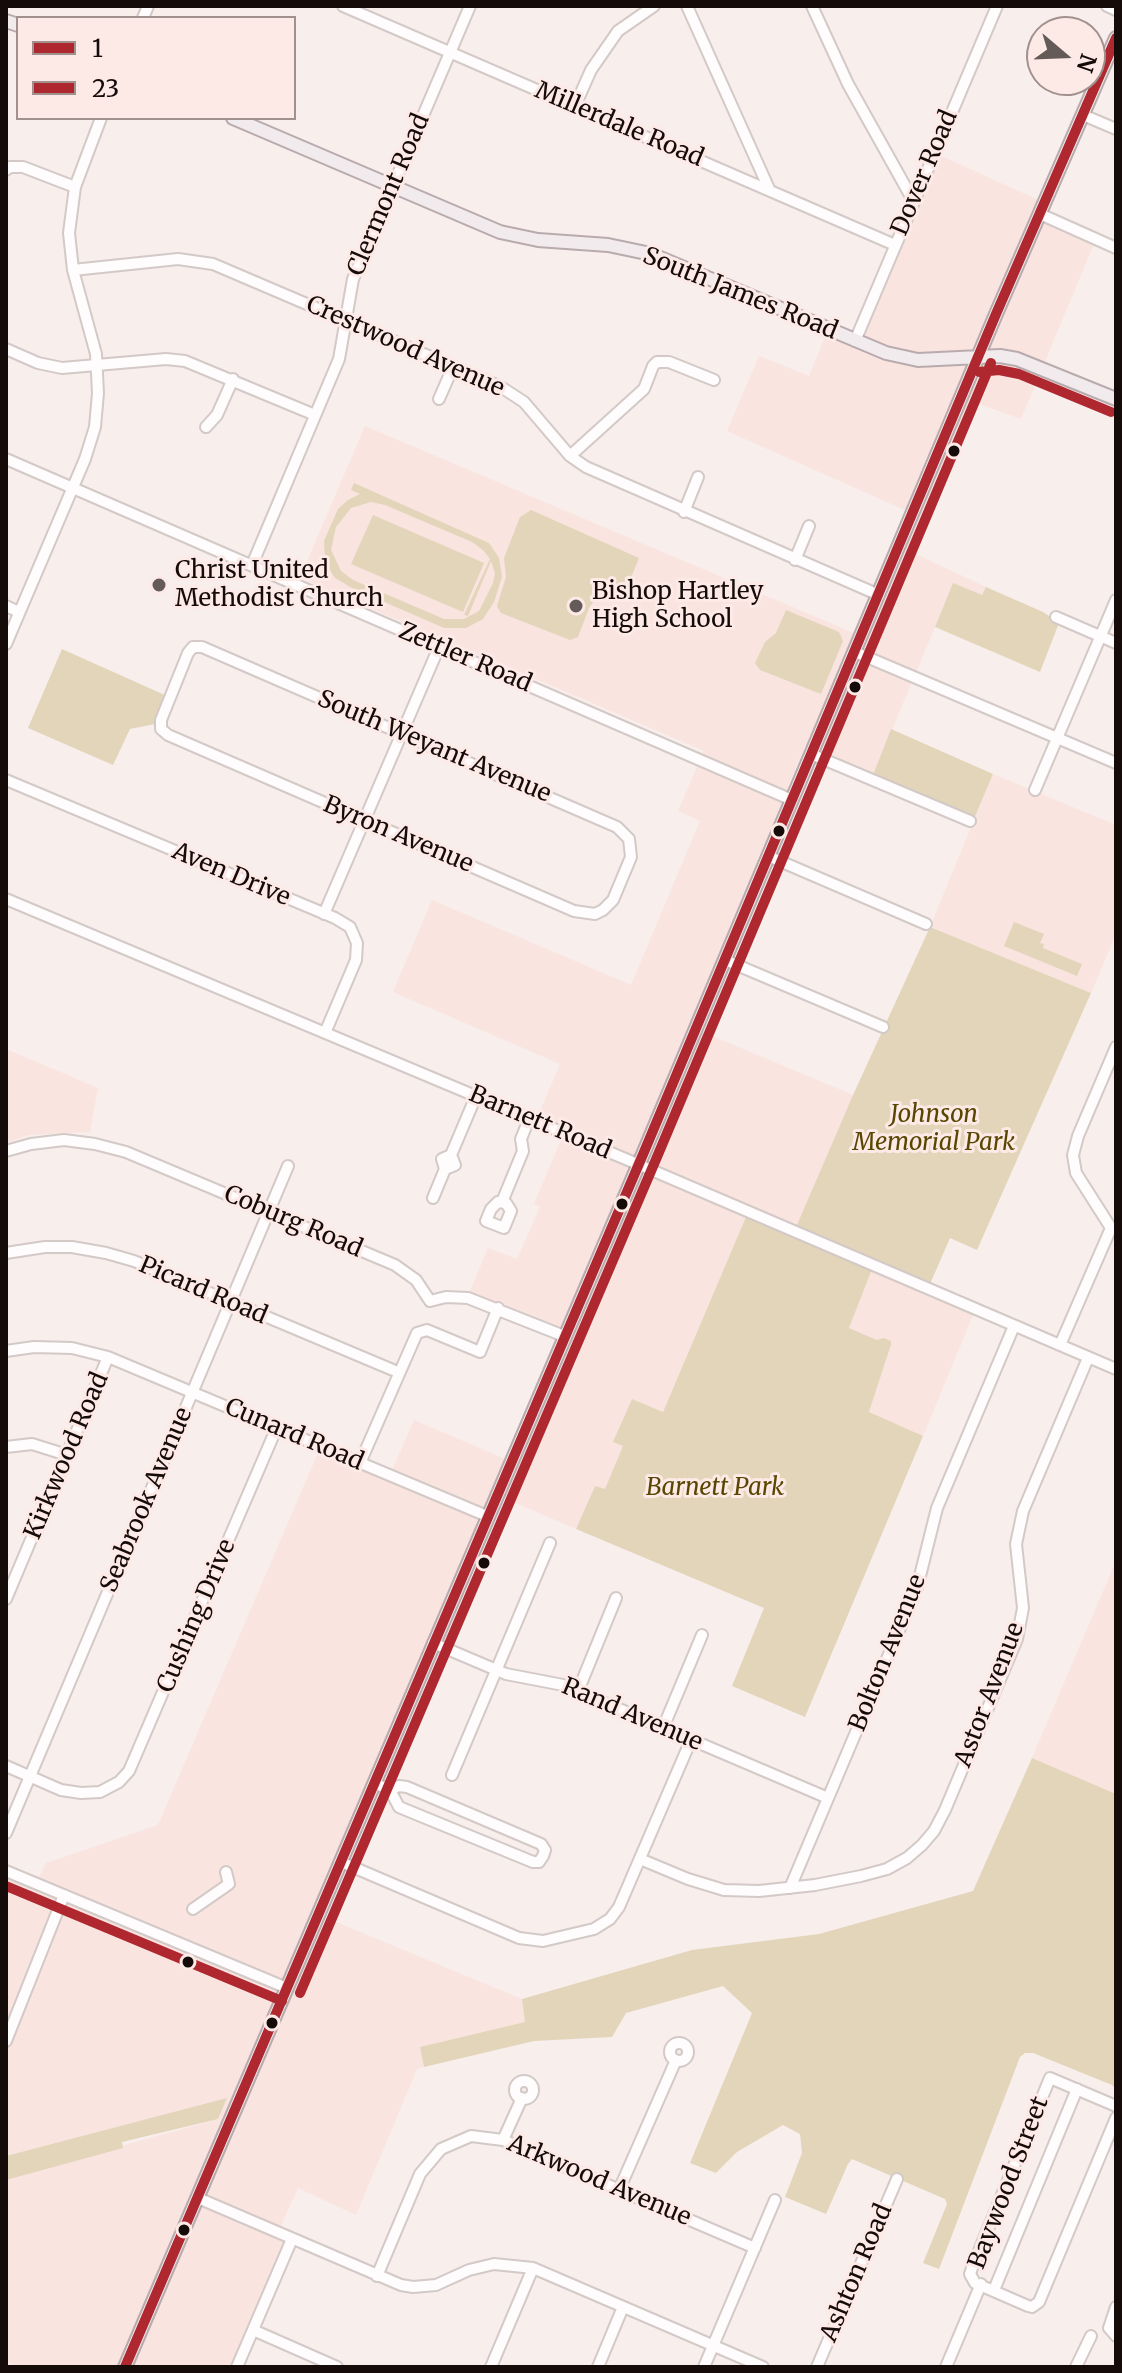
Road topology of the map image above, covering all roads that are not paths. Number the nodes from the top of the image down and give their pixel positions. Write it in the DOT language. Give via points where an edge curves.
graph roads {
  1 [pos="343,6"];
  2 [pos="470,6"];
  3 [pos="654,6"];
  4 [pos="687,6"];
  5 [pos="812,6"];
  6 [pos="997,6"];
  7 [pos="1107,6"];
  8 [pos="1116,10"];
  9 [pos="1116,38"];
  10 [pos="449,52"];
  11 [pos="575,106"];
  12 [pos="1083,115"];
  13 [pos="100,120"];
  14 [pos="238,120"];
  15 [pos="1116,129"];
  16 [pos="6,170"];
  17 [pos="75,187"];
  18 [pos="392,187"];
  19 [pos="770,191"];
  20 [pos="914,202"];
  21 [pos="1040,214"];
  22 [pos="895,245"];
  23 [pos="1116,248"];
  24 [pos="73,270"];
  25 [pos="344,320"];
  26 [pos="855,341"];
  27 [pos="6,349"];
  28 [pos="978,358"];
  29 [pos="97,366"];
  30 [pos="453,367"];
  31 [pos="233,379"];
  32 [pos="714,380"];
  33 [pos="439,399"];
  34 [pos="1116,399"];
  35 [pos="315,415"];
  36 [pos="206,427"];
  37 [pos="570,456"];
  38 [pos="6,459"];
  39 [pos="698,477"];
  40 [pos="72,488"];
  41 [pos="684,512"];
  42 [pos="809,526"];
  43 [pos="795,560"];
  44 [pos="252,565"];
  45 [pos="879,595"];
  46 [pos="1116,600"];
  47 [pos="6,606"];
  48 [pos="19,612"];
  49 [pos="1056,617"];
  50 [pos="1101,636"];
  51 [pos="1116,643"];
  52 [pos="6,644"];
  53 [pos="439,647"];
  54 [pos="855,652"];
  55 [pos="161,729"];
  56 [pos="402,733"];
  57 [pos="1058,738"];
  58 [pos="811,754"];
  59 [pos="1116,763"];
  60 [pos="6,780"];
  61 [pos="1035,790"];
  62 [pos="792,800"];
  63 [pos="364,820"];
  64 [pos="970,821"];
  65 [pos="768,856"];
  66 [pos="622,879"];
  67 [pos="6,899"];
  68 [pos="324,914"];
  69 [pos="926,924"];
  70 [pos="725,960"];
  71 [pos="883,1027"];
  72 [pos="325,1033"];
  73 [pos="1116,1047"];
  74 [pos="476,1096"];
  75 [pos="529,1119"];
  76 [pos="6,1151"];
  77 [pos="638,1165"];
  78 [pos="288,1166"];
  79 [pos="433,1198"];
  80 [pos="502,1202"];
  81 [pos="269,1212"];
  82 [pos="1114,1226"];
  83 [pos="6,1253"];
  84 [pos="231,1302"];
  85 [pos="498,1308"];
  86 [pos="1014,1326"];
  87 [pos="564,1336"];
  88 [pos="1060,1345"];
  89 [pos="6,1351"];
  90 [pos="108,1357"];
  91 [pos="1088,1358"];
  92 [pos="1116,1369"];
  93 [pos="393,1370"];
  94 [pos="193,1392"];
  95 [pos="277,1427"];
  96 [pos="6,1447"];
  97 [pos="67,1455"];
  98 [pos="360,1463"];
  99 [pos="487,1516"];
  100 [pos="550,1543"];
  101 [pos="616,1598"];
  102 [pos="6,1599"];
  103 [pos="702,1635"];
  104 [pos="433,1643"];
  105 [pos="497,1670"];
  106 [pos="578,1691"];
  107 [pos="663,1728"];
  108 [pos="691,1740"];
  109 [pos="6,1766"];
  110 [pos="452,1775"];
  111 [pos="30,1777"];
  112 [pos="374,1783"];
  113 [pos="390,1790"];
  114 [pos="828,1798"];
  115 [pos="6,1833"];
  116 [pos="640,1859"];
  117 [pos="341,1862"];
  118 [pos="6,1871"];
  119 [pos="226,1872"];
  120 [pos="790,1888"];
  121 [pos="64,1895"];
  122 [pos="193,1909"];
  123 [pos="287,1988"];
  124 [pos="6,2041"];
  125 [pos="676,2060"];
  126 [pos="1077,2089"];
  127 [pos="522,2098"];
  128 [pos="1116,2106"];
  129 [pos="1116,2118"];
  130 [pos="1114,2130"];
  131 [pos="503,2140"];
  132 [pos="897,2179"];
  133 [pos="619,2190"];
  134 [pos="198,2198"];
  135 [pos="775,2200"];
  136 [pos="292,2239"];
  137 [pos="755,2248"];
  138 [pos="533,2268"];
  139 [pos="377,2276"];
  140 [pos="981,2284"];
  141 [pos="994,2290"];
  142 [pos="623,2307"];
  143 [pos="1116,2307"];
  144 [pos="253,2330"];
  145 [pos="1091,2336"];
  146 [pos="1116,2336"];
  147 [pos="713,2346"];
  148 [pos="125,2367"];
  149 [pos="237,2367"];
  150 [pos="337,2367"];
  151 [pos="491,2367"];
  152 [pos="598,2367"];
  153 [pos="704,2367"];
  154 [pos="763,2367"];
  155 [pos="817,2367"];
  156 [pos="946,2367"];
  157 [pos="1076,2367"];
  1 -- 10 [label="street, Millerdale Road"];
  2 -- 10 [label="street, Clermont Road"];
  3 -- 11 [label="street" via="618,31 591,70"];
  4 -- 19 [label="street"];
  5 -- 20 [label="street" via="848,84"];
  6 -- 20 [label="street, Dover Road"];
  7 -- 8 [label="street"];
  9 -- 12 [label="main road"];
  10 -- 11 [label="street, Millerdale Road"];
  10 -- 18 [label="street, Clermont Road"];
  11 -- 19 [label="street, Millerdale Road"];
  12 -- 15 [label="street"];
  12 -- 21 [label="main road"];
  13 -- 17 [label="street"];
  14 -- 18 [label="main road, South James Road"];
  16 -- 17 [label="street" via="23,167"];
  17 -- 24 [label="street" via="69,233"];
  18 -- 25 [label="street, Clermont Road" via="353,279"];
  18 -- 26 [label="main road, South James Road" via="515,236 661,257"];
  19 -- 22 [label="street, Millerdale Road"];
  20 -- 22 [label="street, Dover Road"];
  21 -- 23 [label="street"];
  21 -- 28 [label="main road"];
  22 -- 26 [label="street, Dover Road"];
  24 -- 25 [label="street, Crestwood Avenue" via="201,261"];
  24 -- 29 [label="street"];
  25 -- 30 [label="street, Crestwood Avenue"];
  25 -- 35 [label="street, Clermont Road" via="339,359"];
  26 -- 28 [label="main road, South James Road" via="918,360"];
  27 -- 29 [label="street" via="50,367"];
  28 -- 34 [label="main road, South James Road" via="1023,361"];
  28 -- 45 [label="main road"];
  29 -- 31 [label="street" via="166,359"];
  29 -- 40 [label="street" via="95,427"];
  30 -- 33 [label="street"];
  30 -- 37 [label="street, Crestwood Avenue" via="524,402"];
  31 -- 35 [label="street"];
  31 -- 36 [label="street"];
  32 -- 37 [label="street" via="657,362 644,389"];
  35 -- 44 [label="street, Clermont Road"];
  37 -- 41 [label="street, Crestwood Avenue"];
  38 -- 40 [label="street, Zettler Road"];
  39 -- 41 [label="street"];
  40 -- 44 [label="street, Zettler Road"];
  40 -- 48 [label="street"];
  41 -- 43 [label="street, Crestwood Avenue"];
  42 -- 43 [label="street"];
  43 -- 45 [label="street, Crestwood Avenue"];
  44 -- 53 [label="street, Zettler Road"];
  45 -- 54 [label="main road"];
  46 -- 50 [label="street"];
  47 -- 48 [label="street"];
  48 -- 52 [label="street"];
  49 -- 50 [label="street"];
  50 -- 51 [label="street"];
  50 -- 57 [label="street"];
  53 -- 56 [label="street"];
  53 -- 62 [label="street, Zettler Road"];
  54 -- 57 [label="street"];
  54 -- 58 [label="main road"];
  55 -- 56 [label="street, South Weyant Avenue" via="174,686 196,646"];
  55 -- 63 [label="street, Byron Avenue"];
  56 -- 63 [label="street"];
  56 -- 66 [label="street, South Weyant Avenue" via="617,827 631,849"];
  57 -- 59 [label="street"];
  57 -- 61 [label="street"];
  58 -- 62 [label="main road"];
  58 -- 64 [label="street"];
  60 -- 68 [label="street, Aven Drive"];
  62 -- 65 [label="main road"];
  63 -- 66 [label="street, Byron Avenue" via="581,913 595,914 609,906"];
  63 -- 68 [label="street"];
  65 -- 69 [label="street"];
  65 -- 70 [label="main road"];
  67 -- 72 [label="street, Barnett Road"];
  68 -- 72 [label="street, Aven Drive" via="350,927 358,951"];
  70 -- 71 [label="street"];
  70 -- 77 [label="main road"];
  72 -- 74 [label="street, Barnett Road"];
  73 -- 82 [label="street" via="1073,1155 1076,1173"];
  74 -- 75 [label="street, Barnett Road"];
  74 -- 79 [label="street" via="451,1155 442,1159 445,1169"];
  75 -- 77 [label="street, Barnett Road"];
  75 -- 80 [label="street" via="521,1139 523,1151"];
  76 -- 81 [label="street, Coburg Road" via="47,1141 109,1146"];
  77 -- 86 [label="street, Barnett Road"];
  77 -- 87 [label="main road"];
  78 -- 81 [label="street, Seabrook Avenue"];
  81 -- 84 [label="street, Seabrook Avenue"];
  81 -- 85 [label="street, Coburg Road" via="395,1265 416,1280 430,1301 457,1297"];
  82 -- 88 [label="street"];
  83 -- 84 [label="street, Picard Road" via="72,1247 106,1253"];
  84 -- 93 [label="street, Picard Road"];
  84 -- 94 [label="street, Seabrook Avenue"];
  85 -- 87 [label="street, Coburg Road"];
  85 -- 98 [label="street" via="480,1352 427,1330 417,1333"];
  86 -- 88 [label="street, Barnett Road"];
  86 -- 114 [label="street, Bolton Avenue" via="937,1508 917,1588"];
  87 -- 99 [label="main road"];
  88 -- 91 [label="street, Barnett Road"];
  89 -- 90 [label="street, Cunard Road" via="72,1348"];
  90 -- 94 [label="street, Cunard Road"];
  90 -- 97 [label="street, Kirkwood Road"];
  91 -- 92 [label="street, Barnett Road"];
  91 -- 120 [label="street, Astor Avenue" via="1023,1511 1016,1544 1023,1608 1017,1639 934,1831 907,1858 887,1869"];
  94 -- 95 [label="street, Cunard Road"];
  94 -- 111 [label="street, Seabrook Avenue"];
  95 -- 98 [label="street, Cunard Road"];
  95 -- 111 [label="street, Cushing Drive" via="138,1756 119,1782 100,1792 61,1790"];
  96 -- 97 [label="street" via="32,1444"];
  97 -- 102 [label="street, Kirkwood Road"];
  98 -- 99 [label="street, Cunard Road"];
  99 -- 104 [label="main road"];
  100 -- 105 [label="street"];
  101 -- 106 [label="street"];
  103 -- 107 [label="street"];
  104 -- 105 [label="street, Rand Avenue"];
  104 -- 112 [label="main road"];
  105 -- 106 [label="street, Rand Avenue"];
  105 -- 110 [label="street"];
  106 -- 107 [label="street, Rand Avenue"];
  107 -- 108 [label="street, Rand Avenue"];
  108 -- 114 [label="street, Rand Avenue"];
  108 -- 116 [label="street"];
  109 -- 111 [label="street"];
  111 -- 115 [label="street, Seabrook Avenue"];
  112 -- 113 [label="street"];
  112 -- 117 [label="main road"];
  113 -- 113 [label="street" via="399,1807 533,1862 543,1856 541,1844 407,1787"];
  114 -- 120 [label="street, Bolton Avenue"];
  116 -- 117 [label="street" via="610,1919 594,1929 543,1941 519,1938"];
  116 -- 120 [label="street" via="724,1890"];
  117 -- 123 [label="main road"];
  118 -- 121 [label="street"];
  119 -- 122 [label="street" via="229,1884"];
  121 -- 123 [label="street"];
  121 -- 124 [label="street"];
  123 -- 134 [label="main road"];
  125 -- 133 [label="street"];
  126 -- 128 [label="street"];
  126 -- 140 [label="street, Baywood Street" via="1050,2078 972,2268 972,2279"];
  126 -- 141 [label="street"];
  127 -- 131 [label="street"];
  129 -- 130 [label="street"];
  130 -- 141 [label="street" via="1039,2302 1032,2307"];
  131 -- 133 [label="street, Arkwood Avenue"];
  131 -- 139 [label="street, Arkwood Avenue" via="457,2140 430,2160"];
  132 -- 155 [label="street, Ashton Road"];
  133 -- 137 [label="street, Arkwood Avenue"];
  134 -- 136 [label="street"];
  134 -- 148 [label="main road"];
  135 -- 137 [label="street"];
  136 -- 139 [label="street"];
  136 -- 144 [label="street"];
  137 -- 147 [label="street"];
  138 -- 139 [label="street" via="494,2264 423,2287"];
  138 -- 142 [label="street"];
  138 -- 151 [label="street"];
  140 -- 141 [label="street"];
  140 -- 156 [label="street"];
  142 -- 147 [label="street"];
  142 -- 152 [label="street"];
  143 -- 146 [label="street" via="1109,2328"];
  144 -- 149 [label="street"];
  144 -- 150 [label="street"];
  145 -- 157 [label="street"];
  147 -- 153 [label="street"];
  147 -- 154 [label="street"];
}
